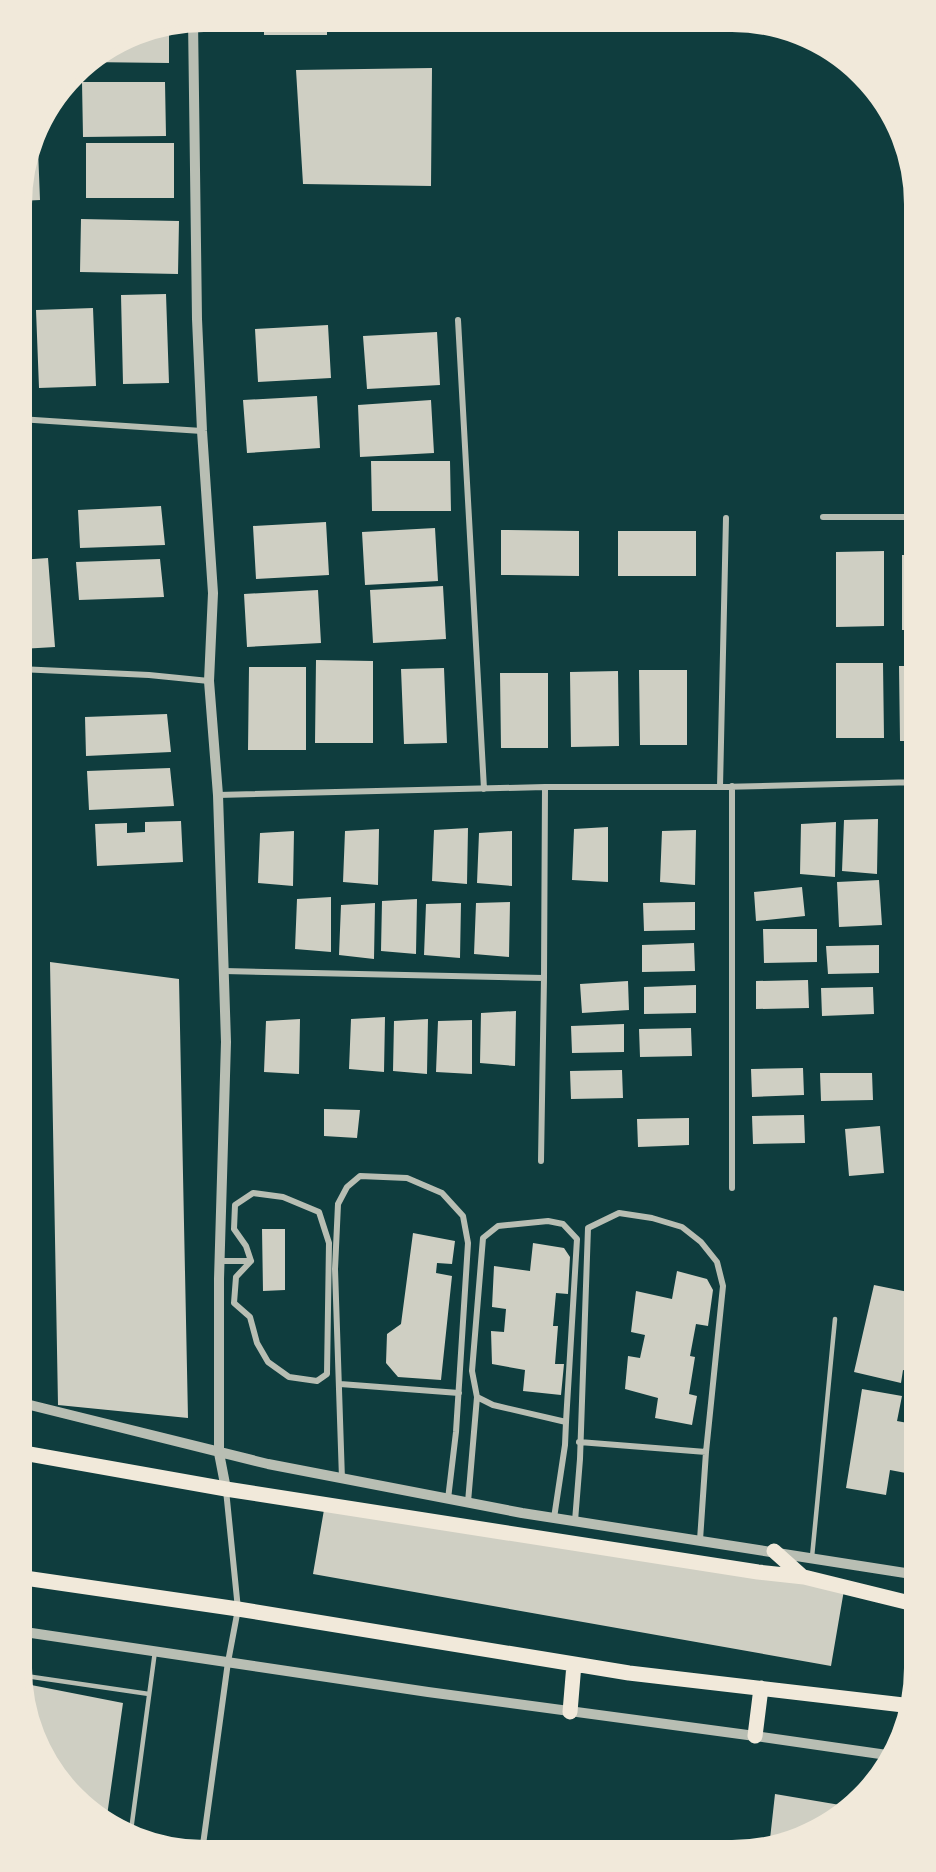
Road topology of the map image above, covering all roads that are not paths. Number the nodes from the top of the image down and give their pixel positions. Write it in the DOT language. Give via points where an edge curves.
graph roads {
  1 [pos="193,29"];
  2 [pos="458,320"];
  3 [pos="29,420"];
  4 [pos="201,431"];
  5 [pos="823,517"];
  6 [pos="908,517"];
  7 [pos="726,518"];
  8 [pos="29,669"];
  9 [pos="209,681"];
  10 [pos="908,782"];
  11 [pos="732,786"];
  12 [pos="545,787"];
  13 [pos="720,787"];
  14 [pos="484,789"];
  15 [pos="218,795"];
  16 [pos="224,971"];
  17 [pos="544,978"];
  18 [pos="541,1161"];
  19 [pos="732,1188"];
  20 [pos="219,1261"];
  21 [pos="251,1261"];
  22 [pos="835,1319"];
  23 [pos="340,1384"];
  24 [pos="459,1393"];
  25 [pos="477,1397"];
  26 [pos="28,1405"];
  27 [pos="566,1422"];
  28 [pos="579,1442"];
  29 [pos="706,1452"];
  30 [pos="219,1453"];
  31 [pos="28,1454"];
  32 [pos="342,1479"];
  33 [pos="226,1489"];
  34 [pos="448,1498"];
  35 [pos="468,1502"];
  36 [pos="554,1518"];
  37 [pos="574,1521"];
  38 [pos="700,1540"];
  39 [pos="774,1551"];
  40 [pos="813,1557"];
  41 [pos="907,1573"];
  42 [pos="804,1577"];
  43 [pos="28,1578"];
  44 [pos="907,1602"];
  45 [pos="238,1609"];
  46 [pos="28,1632"];
  47 [pos="155,1651"];
  48 [pos="228,1662"];
  49 [pos="573,1664"];
  50 [pos="29,1676"];
  51 [pos="762,1688"];
  52 [pos="149,1694"];
  53 [pos="903,1705"];
  54 [pos="570,1712"];
  55 [pos="755,1736"];
  56 [pos="885,1755"];
  57 [pos="131,1827"];
  58 [pos="203,1844"];
  1 -- 4 [label="street"];
  2 -- 14 [label="street"];
  3 -- 4 [label="street"];
  4 -- 9 [label="street" via="213,593"];
  5 -- 6 [label="street"];
  7 -- 13 [label="street"];
  8 -- 9 [label="street"];
  9 -- 15 [label="street"];
  10 -- 11 [label="street"];
  11 -- 13 [label="street"];
  11 -- 19 [label="street"];
  12 -- 13 [label="street"];
  12 -- 14 [label="street"];
  12 -- 17 [label="street"];
  14 -- 15 [label="street"];
  15 -- 16 [label="street"];
  16 -- 17 [label="street"];
  16 -- 20 [label="street" via="226,1042"];
  17 -- 18 [label="street"];
  20 -- 21 [label="street"];
  20 -- 30 [label="street"];
  21 -- 21 [label="street" via="234,1229 235,1205 254,1193 283,1197 319,1212 329,1243 327,1374 316,1381 289,1377 268,1362 257,1343 250,1317 234,1303 236,1277"];
  22 -- 40 [label="lane"];
  23 -- 24 [label="street"];
  23 -- 24 [label="street" via="335,1269 338,1204 347,1187 360,1176 407,1178 442,1193 463,1216 468,1243"];
  23 -- 32 [label="street"];
  24 -- 34 [label="street"];
  25 -- 27 [label="street" via="493,1405"];
  25 -- 27 [label="street" via="472,1371 483,1238 498,1226 548,1221 563,1224 577,1239"];
  25 -- 35 [label="street"];
  26 -- 30 [label="street"];
  27 -- 36 [label="street"];
  28 -- 29 [label="street"];
  28 -- 29 [label="street" via="588,1228 619,1213 682,1227 717,1262 723,1286"];
  28 -- 37 [label="street"];
  29 -- 38 [label="street"];
  30 -- 32 [label="street"];
  30 -- 33 [label="street"];
  31 -- 33 [label="main road"];
  32 -- 34 [label="street"];
  33 -- 42 [label="main road"];
  33 -- 45 [label="street"];
  34 -- 35 [label="street"];
  35 -- 36 [label="street"];
  36 -- 37 [label="street"];
  37 -- 38 [label="street"];
  38 -- 39 [label="street"];
  39 -- 40 [label="street"];
  39 -- 42 [label="main road"];
  40 -- 41 [label="street"];
  42 -- 44 [label="main road"];
  43 -- 45 [label="main road"];
  45 -- 48 [label="street"];
  45 -- 49 [label="main road"];
  46 -- 47 [label="street"];
  47 -- 48 [label="street"];
  47 -- 52 [label="lane"];
  48 -- 54 [label="street"];
  48 -- 58 [label="street"];
  49 -- 51 [label="main road"];
  49 -- 54 [label="main road"];
  50 -- 52 [label="lane"];
  51 -- 53 [label="main road"];
  51 -- 55 [label="main road"];
  52 -- 57 [label="lane"];
  54 -- 55 [label="street"];
  55 -- 56 [label="street"];
}
